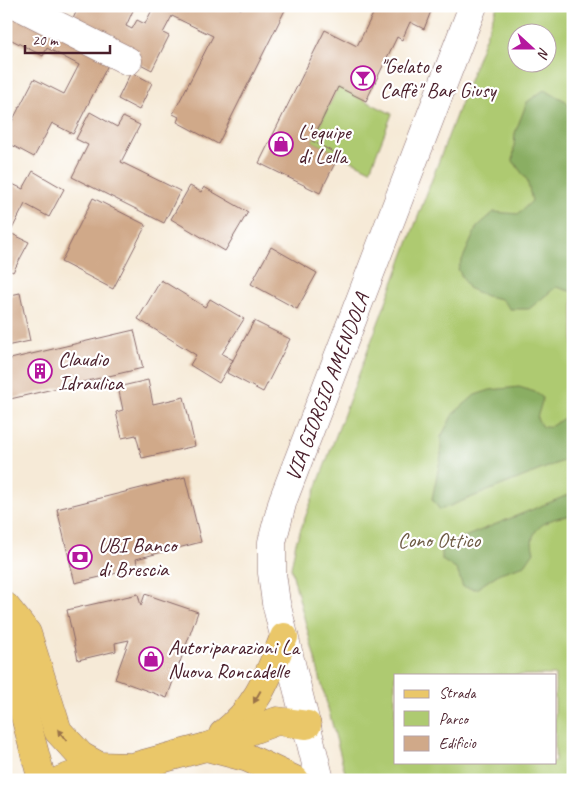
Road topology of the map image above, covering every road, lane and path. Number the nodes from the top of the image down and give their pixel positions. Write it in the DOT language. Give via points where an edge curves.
graph roads {
  1 [pos="19,6"];
  2 [pos="473,6"];
  3 [pos="128,61"];
  4 [pos="6,607"];
  5 [pos="284,637"];
  6 [pos="6,646"];
  7 [pos="307,725"];
  8 [pos="206,747"];
  9 [pos="114,771"];
  10 [pos="42,780"];
  11 [pos="61,780"];
  12 [pos="295,780"];
  13 [pos="320,780"];
  1 -- 3 [label="street"];
  2 -- 5 [label="street, VIA GIORGIO AMENDOLA" via="284,500 272,542 275,594"];
  9 -- 4 [label="main road, one-way" via="81,756 58,731 27,633"];
  5 -- 7 [label="street, VIA GIORGIO AMENDOLA"];
  5 -- 8 [label="main road, one-way" via="254,704 241,720"];
  6 -- 10 [label="main road"];
  7 -- 8 [label="main road" via="282,738 261,743"];
  7 -- 13 [label="street, VIA GIORGIO AMENDOLA"];
  8 -- 9 [label="main road"];
  8 -- 12 [label="main road" via="248,758"];
  9 -- 11 [label="main road"];
}
